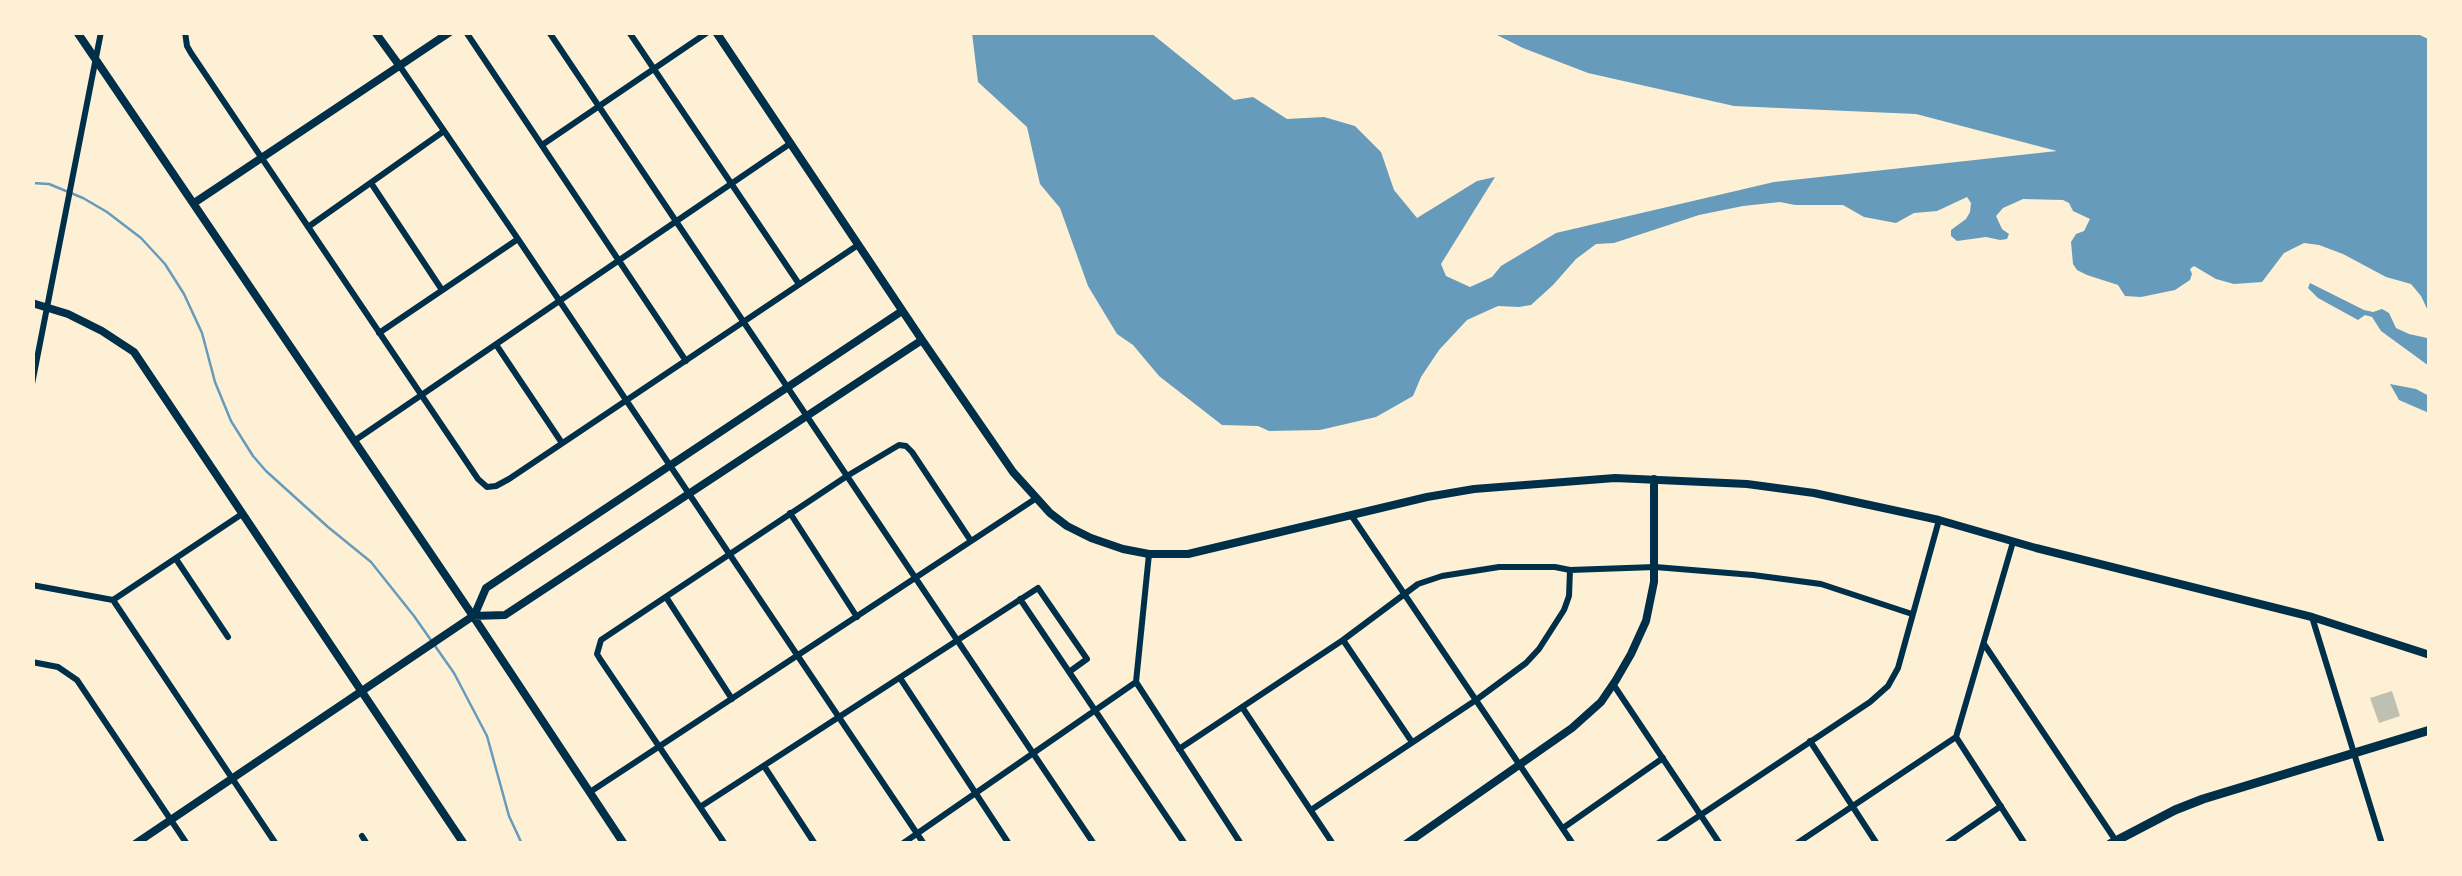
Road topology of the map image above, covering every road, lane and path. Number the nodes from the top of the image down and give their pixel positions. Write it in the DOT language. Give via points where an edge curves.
graph roads {
  1 [pos="77,32"];
  2 [pos="101,32"];
  3 [pos="185,32"];
  4 [pos="375,32"];
  5 [pos="450,32"];
  6 [pos="466,32"];
  7 [pos="548,32"];
  8 [pos="629,32"];
  9 [pos="708,32"];
  10 [pos="716,32"];
  11 [pos="96,59"];
  12 [pos="398,65"];
  13 [pos="653,68"];
  14 [pos="598,106"];
  15 [pos="444,131"];
  16 [pos="790,143"];
  17 [pos="542,145"];
  18 [pos="261,158"];
  19 [pos="370,183"];
  20 [pos="732,184"];
  21 [pos="194,202"];
  22 [pos="677,222"];
  23 [pos="308,227"];
  24 [pos="518,240"];
  25 [pos="858,245"];
  26 [pos="618,262"];
  27 [pos="799,284"];
  28 [pos="442,290"];
  29 [pos="560,302"];
  30 [pos="32,303"];
  31 [pos="48,306"];
  32 [pos="902,311"];
  33 [pos="744,323"];
  34 [pos="379,333"];
  35 [pos="922,340"];
  36 [pos="497,346"];
  37 [pos="686,361"];
  38 [pos="32,384"];
  39 [pos="788,387"];
  40 [pos="422,396"];
  41 [pos="626,400"];
  42 [pos="807,416"];
  43 [pos="354,441"];
  44 [pos="562,443"];
  45 [pos="670,466"];
  46 [pos="847,476"];
  47 [pos="1654,479"];
  48 [pos="688,494"];
  49 [pos="1035,498"];
  50 [pos="242,514"];
  51 [pos="790,514"];
  52 [pos="1351,515"];
  53 [pos="1939,520"];
  54 [pos="971,541"];
  55 [pos="2013,542"];
  56 [pos="729,554"];
  57 [pos="1149,554"];
  58 [pos="176,559"];
  59 [pos="1656,567"];
  60 [pos="1570,570"];
  61 [pos="916,578"];
  62 [pos="32,585"];
  63 [pos="1404,593"];
  64 [pos="666,597"];
  65 [pos="1020,599"];
  66 [pos="113,600"];
  67 [pos="1912,614"];
  68 [pos="474,616"];
  69 [pos="857,617"];
  70 [pos="2312,618"];
  71 [pos="228,637"];
  72 [pos="958,640"];
  73 [pos="1343,640"];
  74 [pos="1983,643"];
  75 [pos="2430,654"];
  76 [pos="798,656"];
  77 [pos="32,662"];
  78 [pos="1068,672"];
  79 [pos="900,678"];
  80 [pos="1136,682"];
  81 [pos="1613,684"];
  82 [pos="362,692"];
  83 [pos="732,698"];
  84 [pos="1476,700"];
  85 [pos="1242,707"];
  86 [pos="1095,711"];
  87 [pos="839,718"];
  88 [pos="2430,730"];
  89 [pos="1956,737"];
  90 [pos="1412,742"];
  91 [pos="1810,742"];
  92 [pos="660,746"];
  93 [pos="1179,749"];
  94 [pos="1034,753"];
  95 [pos="2353,754"];
  96 [pos="1663,758"];
  97 [pos="1520,765"];
  98 [pos="764,766"];
  99 [pos="232,778"];
  100 [pos="590,792"];
  101 [pos="976,793"];
  102 [pos="1852,806"];
  103 [pos="2001,806"];
  104 [pos="700,807"];
  105 [pos="1311,810"];
  106 [pos="1700,814"];
  107 [pos="171,820"];
  108 [pos="1562,828"];
  109 [pos="917,834"];
  110 [pos="2114,842"];
  111 [pos="136,844"];
  112 [pos="187,844"];
  113 [pos="276,844"];
  114 [pos="464,844"];
  115 [pos="624,844"];
  116 [pos="724,844"];
  117 [pos="815,844"];
  118 [pos="902,844"];
  119 [pos="924,844"];
  120 [pos="1010,844"];
  121 [pos="1094,844"];
  122 [pos="1185,844"];
  123 [pos="1241,844"];
  124 [pos="1334,844"];
  125 [pos="1406,844"];
  126 [pos="1573,844"];
  127 [pos="1657,844"];
  128 [pos="1720,844"];
  129 [pos="1796,844"];
  130 [pos="1877,844"];
  131 [pos="1946,844"];
  132 [pos="2025,844"];
  133 [pos="2382,844"];
  1 -- 11 [label="street"];
  2 -- 11 [label="street"];
  3 -- 18 [label="street" via="191,53"];
  4 -- 12 [label="street"];
  5 -- 12 [label="street"];
  6 -- 17 [label="street"];
  7 -- 14 [label="street"];
  8 -- 13 [label="street"];
  9 -- 13 [label="street"];
  10 -- 16 [label="street"];
  11 -- 21 [label="street"];
  11 -- 31 [label="street"];
  12 -- 15 [label="street"];
  12 -- 18 [label="street"];
  13 -- 14 [label="street"];
  13 -- 20 [label="street"];
  14 -- 17 [label="street"];
  14 -- 22 [label="street"];
  15 -- 19 [label="street"];
  15 -- 24 [label="street"];
  16 -- 20 [label="street"];
  16 -- 25 [label="street"];
  17 -- 26 [label="street"];
  18 -- 21 [label="street"];
  18 -- 23 [label="street"];
  19 -- 23 [label="street"];
  19 -- 28 [label="street"];
  20 -- 22 [label="street"];
  20 -- 27 [label="street"];
  21 -- 43 [label="street"];
  22 -- 26 [label="street"];
  22 -- 33 [label="street"];
  23 -- 34 [label="street"];
  24 -- 28 [label="street"];
  24 -- 29 [label="street"];
  25 -- 27 [label="street"];
  25 -- 32 [label="street"];
  26 -- 29 [label="street"];
  26 -- 37 [label="street"];
  27 -- 33 [label="street"];
  28 -- 34 [label="street"];
  29 -- 36 [label="street"];
  29 -- 41 [label="street"];
  30 -- 31 [label="street"];
  31 -- 38 [label="street"];
  31 -- 50 [label="street" via="134,352"];
  32 -- 35 [label="street"];
  32 -- 39 [label="street"];
  33 -- 37 [label="street"];
  33 -- 39 [label="street"];
  34 -- 40 [label="street"];
  35 -- 42 [label="street"];
  35 -- 49 [label="street"];
  36 -- 40 [label="street"];
  36 -- 44 [label="street"];
  37 -- 41 [label="street"];
  39 -- 42 [label="street"];
  39 -- 45 [label="street"];
  40 -- 43 [label="street"];
  40 -- 44 [label="street" via="487,487"];
  41 -- 44 [label="street"];
  41 -- 45 [label="street"];
  42 -- 46 [label="street"];
  42 -- 48 [label="street"];
  43 -- 68 [label="street"];
  45 -- 48 [label="street"];
  45 -- 68 [label="street" via="486,588"];
  46 -- 51 [label="street"];
  46 -- 54 [label="street" via="893,447 906,446"];
  46 -- 61 [label="street"];
  47 -- 52 [label="street" via="1474,490"];
  47 -- 53 [label="street" via="1814,493"];
  47 -- 59 [label="street"];
  48 -- 56 [label="street"];
  48 -- 68 [label="street" via="504,614"];
  49 -- 54 [label="street"];
  49 -- 57 [label="street" via="1090,538"];
  50 -- 58 [label="street"];
  50 -- 82 [label="street"];
  51 -- 56 [label="street"];
  51 -- 69 [label="street"];
  52 -- 57 [label="street" via="1188,554"];
  52 -- 63 [label="street"];
  53 -- 55 [label="street"];
  53 -- 67 [label="street"];
  54 -- 61 [label="street"];
  55 -- 70 [label="street"];
  55 -- 74 [label="street"];
  56 -- 64 [label="street"];
  56 -- 76 [label="street"];
  57 -- 80 [label="street"];
  58 -- 66 [label="street"];
  58 -- 71 [label="street"];
  59 -- 60 [label="street"];
  59 -- 67 [label="street" via="1820,584"];
  59 -- 81 [label="street" via="1646,621"];
  60 -- 63 [label="street" via="1498,567 1442,576"];
  60 -- 84 [label="street" via="1564,610 1540,649"];
  61 -- 69 [label="street"];
  61 -- 72 [label="street"];
  62 -- 66 [label="street"];
  63 -- 73 [label="street"];
  63 -- 84 [label="street"];
  64 -- 83 [label="street"];
  64 -- 92 [label="street" via="601,640 596,654"];
  65 -- 72 [label="street"];
  65 -- 78 [label="street"];
  65 -- 78 [label="street" via="1038,588 1087,660"];
  66 -- 99 [label="street"];
  67 -- 91 [label="street" via="1888,686"];
  68 -- 82 [label="street"];
  68 -- 100 [label="street"];
  69 -- 76 [label="street"];
  70 -- 75 [label="street"];
  70 -- 95 [label="street"];
  72 -- 79 [label="street"];
  72 -- 94 [label="street"];
  73 -- 85 [label="street"];
  73 -- 90 [label="street"];
  74 -- 89 [label="street"];
  74 -- 110 [label="street"];
  76 -- 83 [label="street"];
  76 -- 87 [label="street"];
  77 -- 107 [label="street" via="58,667 77,680"];
  78 -- 86 [label="street"];
  79 -- 87 [label="street"];
  79 -- 101 [label="street"];
  80 -- 86 [label="street"];
  80 -- 93 [label="street"];
  81 -- 96 [label="street"];
  81 -- 97 [label="street" via="1572,728"];
  82 -- 99 [label="street"];
  82 -- 114 [label="street"];
  83 -- 92 [label="street"];
  84 -- 90 [label="street"];
  84 -- 97 [label="street"];
  85 -- 93 [label="street"];
  85 -- 105 [label="street"];
  86 -- 94 [label="street"];
  86 -- 122 [label="street"];
  87 -- 98 [label="street"];
  87 -- 109 [label="street"];
  88 -- 95 [label="main road"];
  89 -- 102 [label="street"];
  89 -- 103 [label="street"];
  90 -- 105 [label="street"];
  91 -- 102 [label="street"];
  91 -- 106 [label="street"];
  92 -- 100 [label="street"];
  92 -- 104 [label="street"];
  93 -- 123 [label="street"];
  94 -- 101 [label="street"];
  94 -- 121 [label="street"];
  95 -- 110 [label="main road" via="2202,800"];
  95 -- 133 [label="street"];
  96 -- 106 [label="street"];
  96 -- 108 [label="street"];
  97 -- 108 [label="street"];
  97 -- 125 [label="street"];
  98 -- 104 [label="street"];
  98 -- 117 [label="street"];
  99 -- 107 [label="street"];
  99 -- 113 [label="street"];
  100 -- 115 [label="street"];
  101 -- 109 [label="street"];
  101 -- 120 [label="street"];
  102 -- 129 [label="street"];
  102 -- 130 [label="street"];
  103 -- 131 [label="street"];
  103 -- 132 [label="street"];
  104 -- 116 [label="street"];
  105 -- 124 [label="street"];
  106 -- 127 [label="street"];
  106 -- 128 [label="street"];
  107 -- 111 [label="street"];
  107 -- 112 [label="street"];
  108 -- 126 [label="street"];
  109 -- 118 [label="street"];
  109 -- 119 [label="street"];
}
